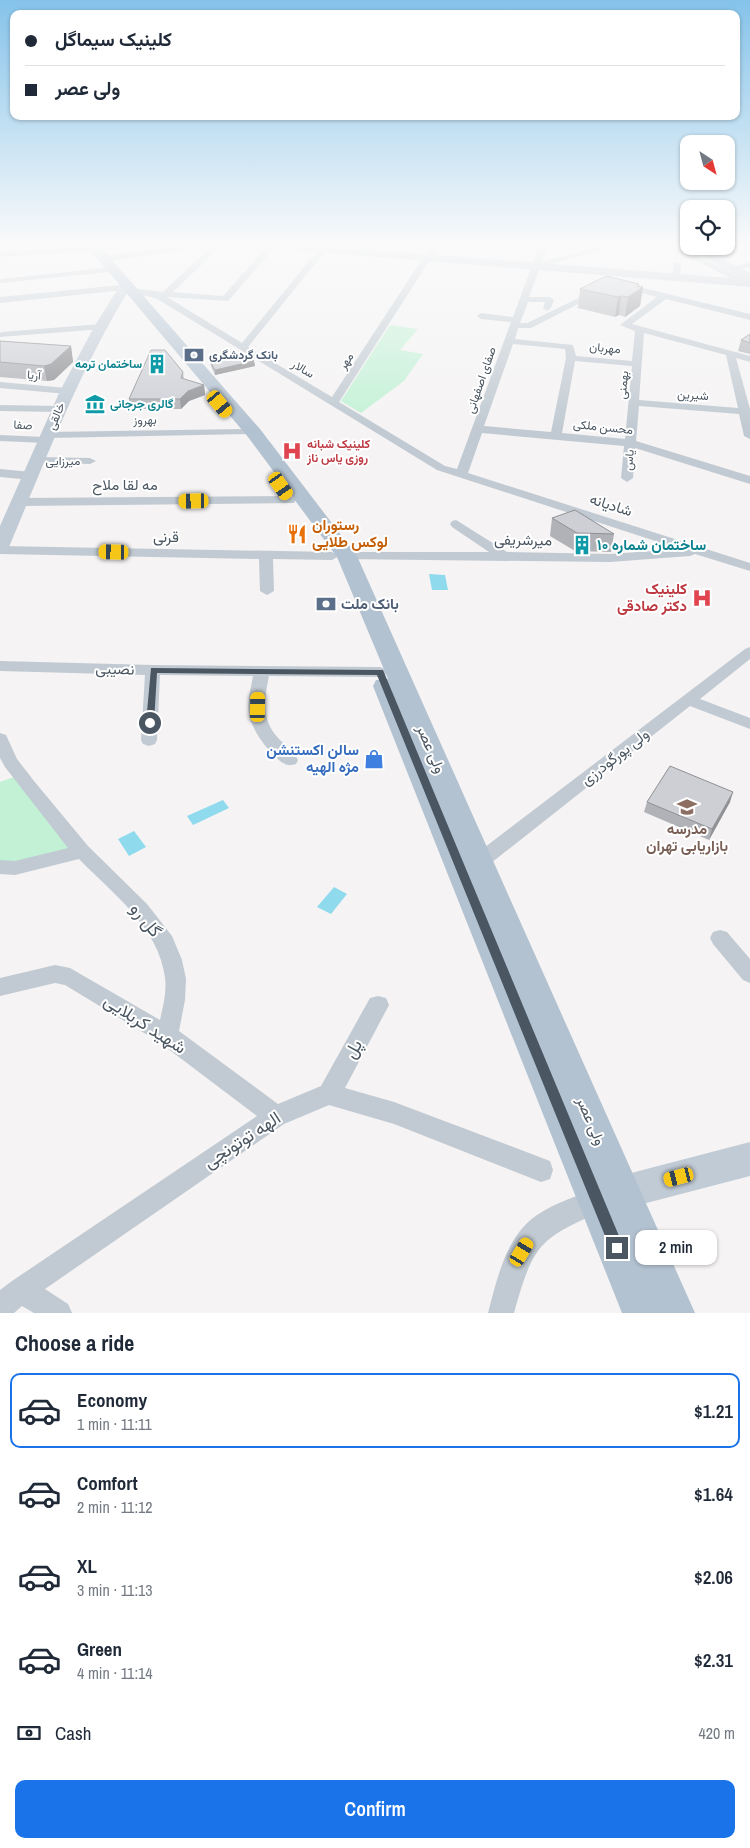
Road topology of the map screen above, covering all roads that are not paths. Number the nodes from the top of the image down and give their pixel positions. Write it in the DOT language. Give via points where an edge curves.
graph roads {
  1 [pos="114,305"];
  2 [pos="137,305"];
  3 [pos="138,305"];
  4 [pos="173,305"];
  5 [pos="277,305"];
  6 [pos="397,305"];
  7 [pos="522,305"];
  8 [pos="571,305"];
  9 [pos="652,305"];
  10 [pos="688,305"];
  11 [pos="481,316"];
  12 [pos="750,317"];
  13 [pos="515,323"];
  14 [pos="100,327"];
  15 [pos="640,330"];
  16 [pos="2,335"];
  17 [pos="508,341"];
  18 [pos="243,347"];
  19 [pos="570,352"];
  20 [pos="730,354"];
  21 [pos="750,359"];
  22 [pos="637,364"];
  23 [pos="0,384"];
  24 [pos="67,390"];
  25 [pos="334,402"];
  26 [pos="634,403"];
  27 [pos="0,408"];
  28 [pos="58,409"];
  29 [pos="747,411"];
  30 [pos="477,429"];
  31 [pos="244,432"];
  32 [pos="556,436"];
  33 [pos="750,436"];
  34 [pos="0,438"];
  35 [pos="46,438"];
  36 [pos="630,443"];
  37 [pos="37,460"];
  38 [pos="90,461"];
  39 [pos="0,473"];
  40 [pos="461,475"];
  41 [pos="31,476"];
  42 [pos="627,478"];
  43 [pos="750,480"];
  44 [pos="290,500"];
  45 [pos="20,502"];
  46 [pos="456,524"];
  47 [pos="0,549"];
  48 [pos="699,551"];
  49 [pos="266,555"];
  50 [pos="340,556"];
  51 [pos="504,556"];
  52 [pos="750,567"];
  53 [pos="267,591"];
  54 [pos="750,652"];
  55 [pos="0,666"];
  56 [pos="154,670"];
  57 [pos="262,671"];
  58 [pos="380,672"];
  59 [pos="689,700"];
  60 [pos="750,724"];
  61 [pos="0,739"];
  62 [pos="149,740"];
  63 [pos="290,760"];
  64 [pos="83,851"];
  65 [pos="479,862"];
  66 [pos="0,866"];
  67 [pos="720,938"];
  68 [pos="750,974"];
  69 [pos="0,987"];
  70 [pos="378,1005"];
  71 [pos="166,1035"];
  72 [pos="329,1094"];
  73 [pos="276,1116"];
  74 [pos="750,1159"];
  75 [pos="541,1170"];
  76 [pos="597,1200"];
  77 [pos="20,1290"];
  78 [pos="0,1307"];
  79 [pos="59,1313"];
  80 [pos="501,1313"];
  81 [pos="643,1313"];
  82 [pos="674,1313"];
  1 -- 14 [label="street, خالقی"];
  2 -- 31 [label="main road, ولی عصر"];
  3 -- 50 [label="main road, ولی عصر" via="254,433"];
  4 -- 18 [label="street, سالار"];
  5 -- 18 [label="street"];
  6 -- 25 [label="street, مهر"];
  7 -- 13 [label="street, صفای اصفهانی"];
  8 -- 13 [label="street" via="528,326"];
  9 -- 15 [label="street" via="625,325"];
  10 -- 12 [label="street"];
  11 -- 13 [label="street"];
  13 -- 17 [label="street, صفای اصفهانی"];
  14 -- 16 [label="street"];
  14 -- 24 [label="street, خالقی"];
  15 -- 20 [label="street"];
  15 -- 22 [label="street, بهمنی"];
  17 -- 19 [label="street, مهربان"];
  17 -- 30 [label="street, صفای اصفهانی"];
  18 -- 25 [label="street, سالار"];
  19 -- 22 [label="street, مهربان"];
  19 -- 32 [label="street"];
  20 -- 21 [label="street"];
  20 -- 29 [label="street"];
  22 -- 26 [label="street, بهمنی"];
  23 -- 24 [label="street, آریا"];
  24 -- 28 [label="street, خالقی"];
  25 -- 40 [label="street, سالار" via="441,468"];
  26 -- 29 [label="street, شیرین"];
  26 -- 36 [label="street, بهمنی"];
  27 -- 28 [label="street"];
  28 -- 35 [label="street, خالقی"];
  29 -- 33 [label="street"];
  30 -- 32 [label="street, محسن ملکی"];
  30 -- 40 [label="street, صفای اصفهانی"];
  31 -- 35 [label="street, بهروز"];
  31 -- 44 [label="main road, ولی عصر"];
  32 -- 36 [label="street, محسن ملکی"];
  34 -- 35 [label="street, صفا"];
  35 -- 37 [label="street, خالقی"];
  36 -- 42 [label="street, یاس"];
  36 -- 43 [label="street, محسن ملکی"];
  37 -- 38 [label="street, میرزایی"];
  37 -- 41 [label="street, خالقی"];
  39 -- 41 [label="street"];
  40 -- 48 [label="street, شادیانه"];
  41 -- 45 [label="street, خالقی"];
  44 -- 45 [label="street, مه لقا ملاح"];
  44 -- 50 [label="main road, ولی عصر"];
  45 -- 47 [label="street, خالقی"];
  46 -- 51 [label="street"];
  47 -- 49 [label="street, قرنی"];
  48 -- 51 [label="street, میرشریفی" via="610,558"];
  48 -- 52 [label="street, شادیانه"];
  49 -- 50 [label="street, قرنی"];
  49 -- 53 [label="street"];
  50 -- 51 [label="street, میرشریفی"];
  50 -- 58 [label="main road, ولی عصر"];
  50 -- 65 [label="main road, ولی عصر"];
  54 -- 59 [label="street, ولی پورگودرزی"];
  55 -- 56 [label="street, نصیبی"];
  56 -- 57 [label="street, نصیبی"];
  56 -- 62 [label="street"];
  57 -- 58 [label="street, نصیبی"];
  57 -- 63 [label="street" via="258,720"];
  58 -- 76 [label="main road, ولی عصر"];
  59 -- 60 [label="street"];
  59 -- 65 [label="street, ولی پورگودرزی"];
  61 -- 64 [label="street, گل رو" via="2,748 24,781"];
  64 -- 66 [label="street" via="15,868"];
  64 -- 71 [label="street, گل رو" via="158,930 168,951 176,979 172,1018"];
  65 -- 82 [label="main road, ولی عصر"];
  67 -- 68 [label="street"];
  69 -- 71 [label="street, شهید کربلایی" via="55,974 70,977"];
  70 -- 72 [label="street, پل"];
  71 -- 73 [label="street, شهید کربلایی"];
  72 -- 73 [label="street, الهه توتونچی"];
  72 -- 75 [label="street" via="394,1113"];
  73 -- 77 [label="street, الهه توتونچی"];
  74 -- 76 [label="street"];
  76 -- 80 [label="street" via="545,1225 528,1240 515,1264"];
  76 -- 81 [label="main road, ولی عصر"];
  77 -- 78 [label="street, الهه توتونچی"];
  77 -- 79 [label="street"];
}
